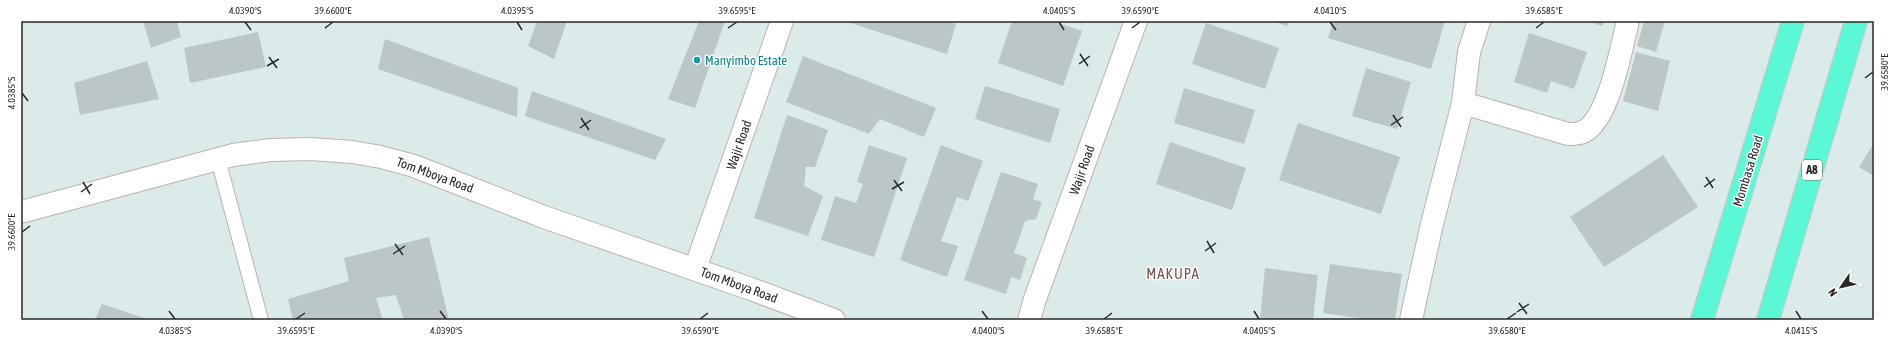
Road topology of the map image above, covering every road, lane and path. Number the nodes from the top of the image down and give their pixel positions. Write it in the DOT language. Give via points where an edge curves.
graph roads {
  1 [pos="782,21"];
  2 [pos="1136,21"];
  3 [pos="1479,21"];
  4 [pos="1628,21"];
  5 [pos="1793,21"];
  6 [pos="1856,21"];
  7 [pos="1463,103"];
  8 [pos="218,159"];
  9 [pos="21,212"];
  10 [pos="695,269"];
  11 [pos="261,320"];
  12 [pos="834,320"];
  13 [pos="1030,320"];
  14 [pos="1410,320"];
  15 [pos="1702,320"];
  16 [pos="1768,320"];
  1 -- 10 [label="street, Wajir Road"];
  2 -- 13 [label="street, Wajir Road" via="1035,299"];
  3 -- 7 [label="street" via="1468,52"];
  4 -- 7 [label="street" via="1606,103 1596,120 1582,133 1568,134"];
  5 -- 15 [label="highway, Mombasa Road"];
  6 -- 16 [label="highway, A8"];
  7 -- 14 [label="street"];
  8 -- 9 [label="street, Tom Mboya Road"];
  8 -- 10 [label="street, Tom Mboya Road" via="270,150 304,149 381,157 414,166 544,217"];
  8 -- 11 [label="lane"];
  10 -- 12 [label="street, Tom Mboya Road"];
}
